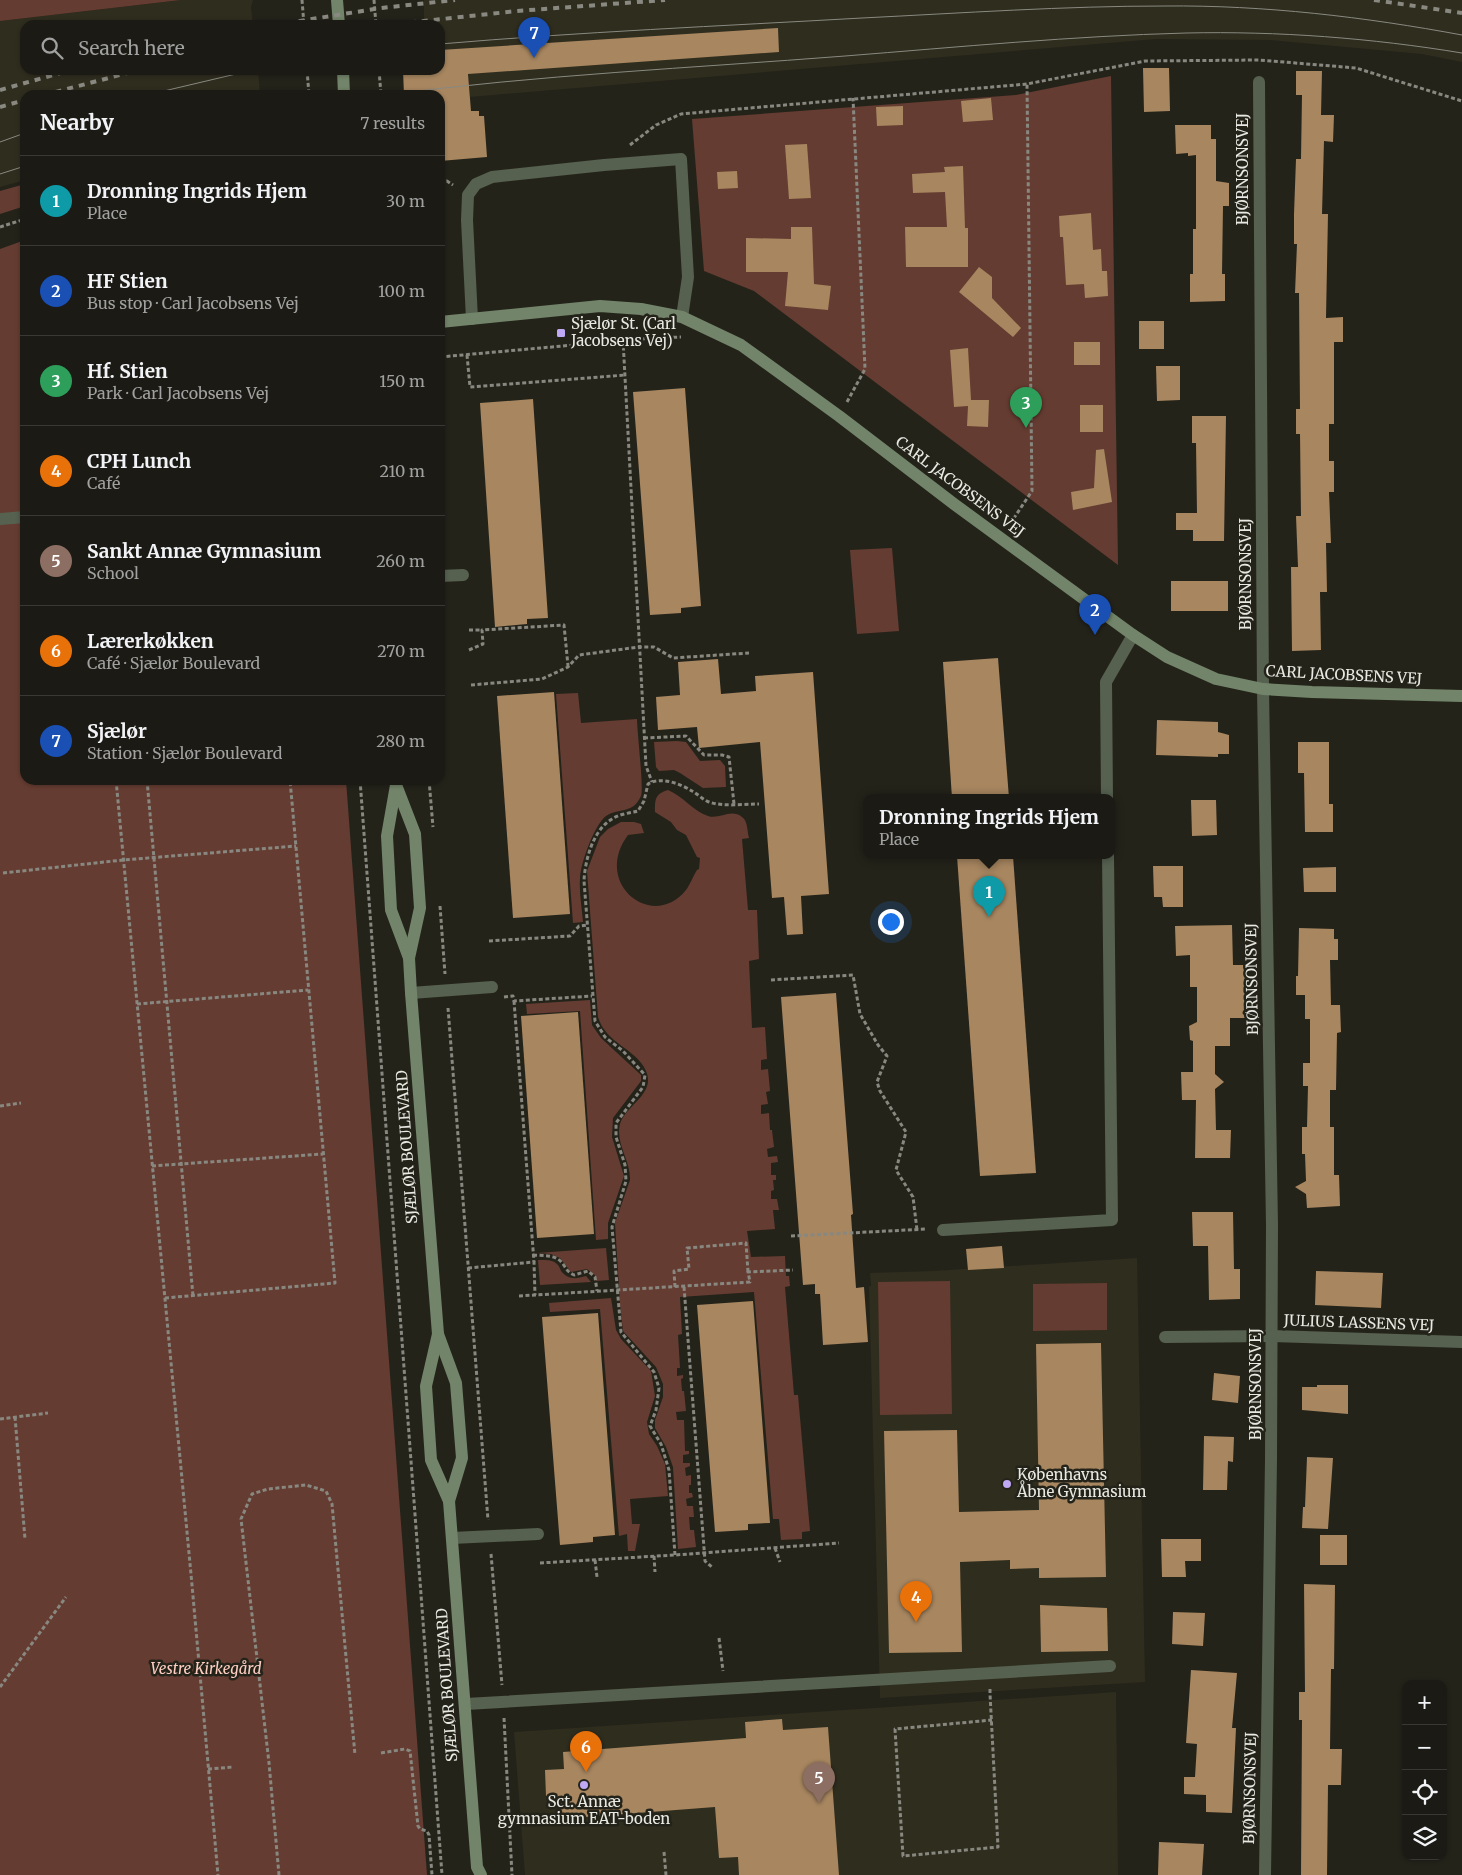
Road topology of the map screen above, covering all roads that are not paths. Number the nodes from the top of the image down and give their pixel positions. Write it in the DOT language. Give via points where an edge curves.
graph roads {
  1 [pos="338,0"];
  2 [pos="339,20"];
  3 [pos="343,75"];
  4 [pos="1259,82"];
  5 [pos="344,90"];
  6 [pos="682,317"];
  7 [pos="472,320"];
  8 [pos="445,322"];
  9 [pos="20,517"];
  10 [pos="0,519"];
  11 [pos="463,575"];
  12 [pos="445,576"];
  13 [pos="1133,635"];
  14 [pos="1263,689"];
  15 [pos="1462,696"];
  16 [pos="396,785"];
  17 [pos="397,785"];
  18 [pos="1107,794"];
  19 [pos="1108,859"];
  20 [pos="409,958"];
  21 [pos="496,992"];
  22 [pos="411,993"];
  23 [pos="943,1230"];
  24 [pos="438,1334"];
  25 [pos="1272,1336"];
  26 [pos="1165,1337"];
  27 [pos="1462,1342"];
  28 [pos="449,1501"];
  29 [pos="538,1534"];
  30 [pos="452,1538"];
  31 [pos="1110,1666"];
  32 [pos="466,1704"];
  33 [pos="478,1872"];
  34 [pos="1265,1875"];
  1 -- 2 [label="street"];
  3 -- 5 [label="street"];
  4 -- 14 [label="street, BJØRNSONSVEJ"];
  6 -- 7 [label="street, CARL JACOBSENS VEJ" via="600,306"];
  6 -- 7 [label="street" via="688,277 681,159 492,177 476,184 468,195 467,220"];
  6 -- 13 [label="street, CARL JACOBSENS VEJ" via="741,344"];
  7 -- 8 [label="street, CARL JACOBSENS VEJ"];
  9 -- 10 [label="street"];
  11 -- 12 [label="street"];
  13 -- 14 [label="street, CARL JACOBSENS VEJ" via="1167,657 1216,679"];
  13 -- 18 [label="street" via="1106,682"];
  14 -- 15 [label="street, CARL JACOBSENS VEJ"];
  14 -- 25 [label="street, BJØRNSONSVEJ"];
  16 -- 20 [label="street, SJÆLØR BOULEVARD" via="387,836 392,910"];
  17 -- 20 [label="street, SJÆLØR BOULEVARD" via="416,844 420,908"];
  19 -- 23 [label="street" via="1112,1220"];
  20 -- 22 [label="street, SJÆLØR BOULEVARD"];
  21 -- 22 [label="street" via="446,990"];
  22 -- 24 [label="street, SJÆLØR BOULEVARD"];
  24 -- 28 [label="street, SJÆLØR BOULEVARD" via="426,1386 431,1460"];
  24 -- 28 [label="street, SJÆLØR BOULEVARD" via="456,1382 462,1458"];
  25 -- 26 [label="street, JULIUS LASSENS VEJ"];
  25 -- 27 [label="street, JULIUS LASSENS VEJ"];
  25 -- 34 [label="street, BJØRNSONSVEJ"];
  28 -- 30 [label="street, SJÆLØR BOULEVARD"];
  29 -- 30 [label="street"];
  30 -- 32 [label="street, SJÆLØR BOULEVARD"];
  31 -- 32 [label="street"];
  32 -- 33 [label="street, SJÆLØR BOULEVARD"];
}
